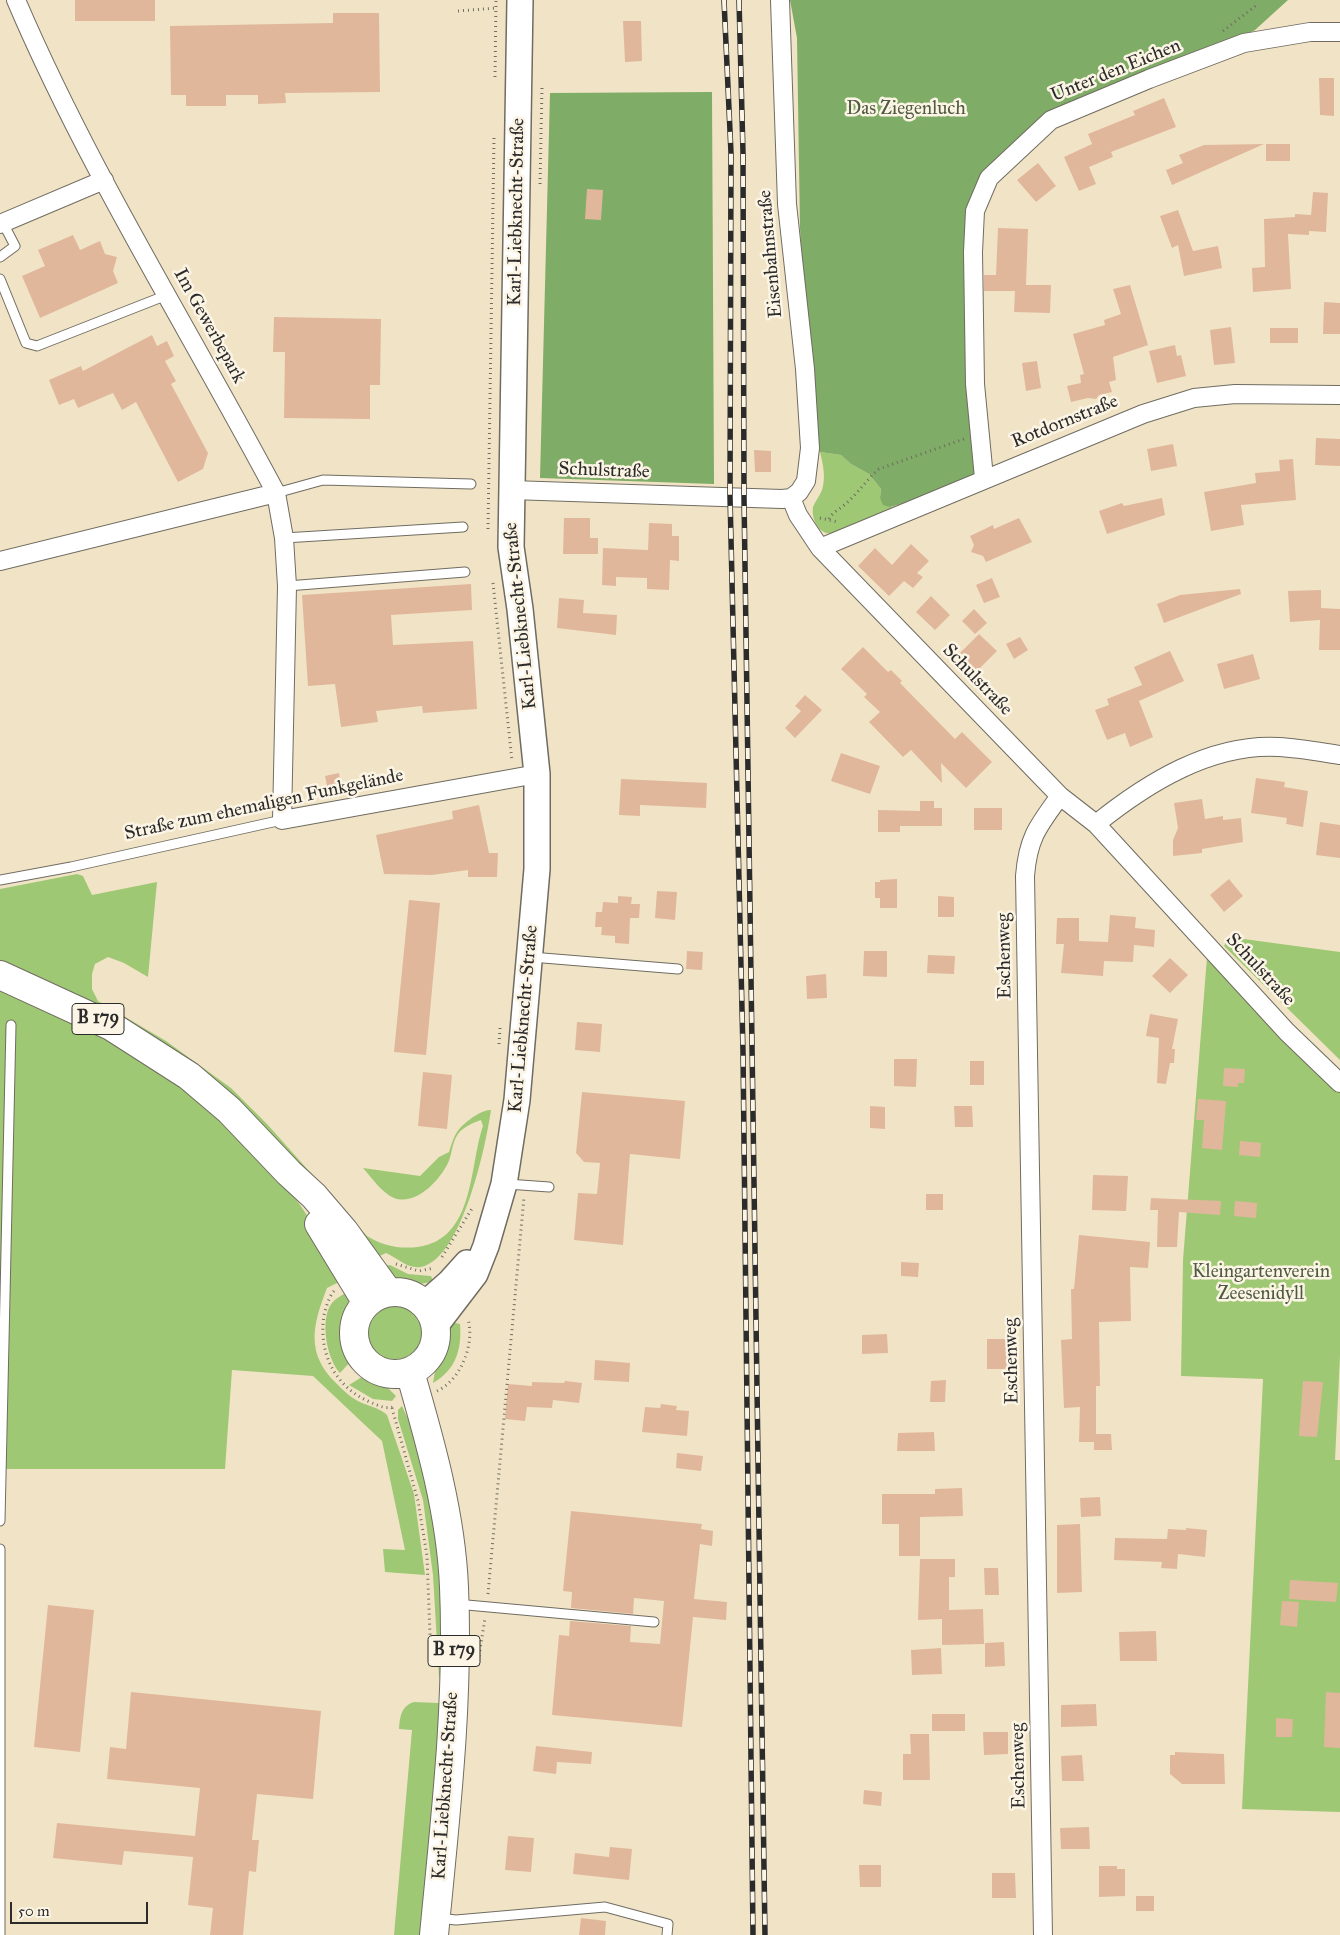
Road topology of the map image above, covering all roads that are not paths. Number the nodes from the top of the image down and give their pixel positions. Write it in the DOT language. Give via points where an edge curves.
graph roads {
  1 [pos="16,0"];
  2 [pos="520,0"];
  3 [pos="780,0"];
  4 [pos="1340,32"];
  5 [pos="104,180"];
  6 [pos="2,224"];
  7 [pos="0,256"];
  8 [pos="0,279"];
  9 [pos="167,295"];
  10 [pos="1340,395"];
  11 [pos="984,478"];
  12 [pos="471,484"];
  13 [pos="500,489"];
  14 [pos="276,494"];
  15 [pos="791,498"];
  16 [pos="463,527"];
  17 [pos="284,538"];
  18 [pos="820,548"];
  19 [pos="0,561"];
  20 [pos="465,572"];
  21 [pos="287,586"];
  22 [pos="1340,755"];
  23 [pos="537,774"];
  24 [pos="1060,796"];
  25 [pos="282,820"];
  26 [pos="1096,824"];
  27 [pos="0,880"];
  28 [pos="530,956"];
  29 [pos="678,969"];
  30 [pos="0,975"];
  31 [pos="11,1025"];
  32 [pos="1340,1084"];
  33 [pos="515,1185"];
  34 [pos="549,1187"];
  35 [pos="491,1228"];
  36 [pos="377,1297"];
  37 [pos="430,1314"];
  38 [pos="410,1372"];
  39 [pos="0,1521"];
  40 [pos="0,1549"];
  41 [pos="454,1604"];
  42 [pos="654,1622"];
  43 [pos="435,1926"];
  44 [pos="0,1935"];
  45 [pos="667,1935"];
  46 [pos="1043,1935"];
  1 -- 5 [label="street, Im Gewerbepark"];
  2 -- 13 [label="street, Karl-Liebknecht-Straße"];
  3 -- 15 [label="street, Eisenbahnstraße" via="787,204 810,448 806,481"];
  4 -- 11 [label="street, Unter den Eichen" via="1310,32 1244,43 1132,86 1051,120 989,178 975,211 973,252 975,384"];
  5 -- 6 [label="street"];
  5 -- 9 [label="street, Im Gewerbepark"];
  6 -- 7 [label="lane" via="15,246"];
  8 -- 9 [label="lane" via="26,343 31,346"];
  9 -- 14 [label="street, Im Gewerbepark"];
  10 -- 11 [label="street, Rotdornstraße" via="1234,394 1194,398 1143,414"];
  11 -- 18 [label="street, Rotdornstraße"];
  12 -- 14 [label="lane" via="323,480"];
  13 -- 15 [label="street, Schulstraße"];
  13 -- 23 [label="street, Karl-Liebknecht-Straße" via="520,609"];
  14 -- 17 [label="street, Im Gewerbepark"];
  14 -- 19 [label="street"];
  15 -- 18 [label="street, Schulstraße"];
  16 -- 17 [label="lane"];
  17 -- 21 [label="street, Im Gewerbepark"];
  18 -- 24 [label="street, Schulstraße"];
  20 -- 21 [label="lane"];
  21 -- 25 [label="street, Im Gewerbepark"];
  22 -- 26 [label="street" via="1279,747 1243,749 1220,755 1190,764 1158,781"];
  23 -- 25 [label="street, Straße zum ehemaligen Funkgelände"];
  23 -- 28 [label="street, Karl-Liebknecht-Straße" via="537,869"];
  24 -- 26 [label="street, Schulstraße"];
  24 -- 46 [label="street, Eschenweg" via="1035,830 1027,852 1025,876"];
  25 -- 27 [label="lane, Straße zum ehemaligen Funkgelände"];
  26 -- 32 [label="street, Schulstraße" via="1287,1032"];
  28 -- 29 [label="lane"];
  28 -- 33 [label="street, Karl-Liebknecht-Straße" via="517,1100"];
  30 -- 36 [label="main road, B 179" via="111,1026 167,1061 229,1110 338,1224"];
  31 -- 39 [label="lane"];
  33 -- 34 [label="lane"];
  33 -- 35 [label="street, Karl-Liebknecht-Straße"];
  35 -- 37 [label="street, Karl-Liebknecht-Straße"];
  35 -- 37 [label="street, Karl-Liebknecht-Straße" via="475,1274 459,1296"];
  36 -- 37 [label="main road" via="401,1292 414,1296"];
  36 -- 38 [label="main road" via="359,1312 354,1337 357,1349 364,1360 385,1373"];
  37 -- 38 [label="main road" via="436,1336 428,1358"];
  38 -- 41 [label="main road, Karl-Liebknecht-Straße / B 179" via="443,1497"];
  40 -- 44 [label="lane"];
  41 -- 42 [label="lane"];
  41 -- 43 [label="main road, Karl-Liebknecht-Straße / B 179" via="454,1691"];
  43 -- 45 [label="lane" via="456,1920 605,1907 668,1924"];
}
